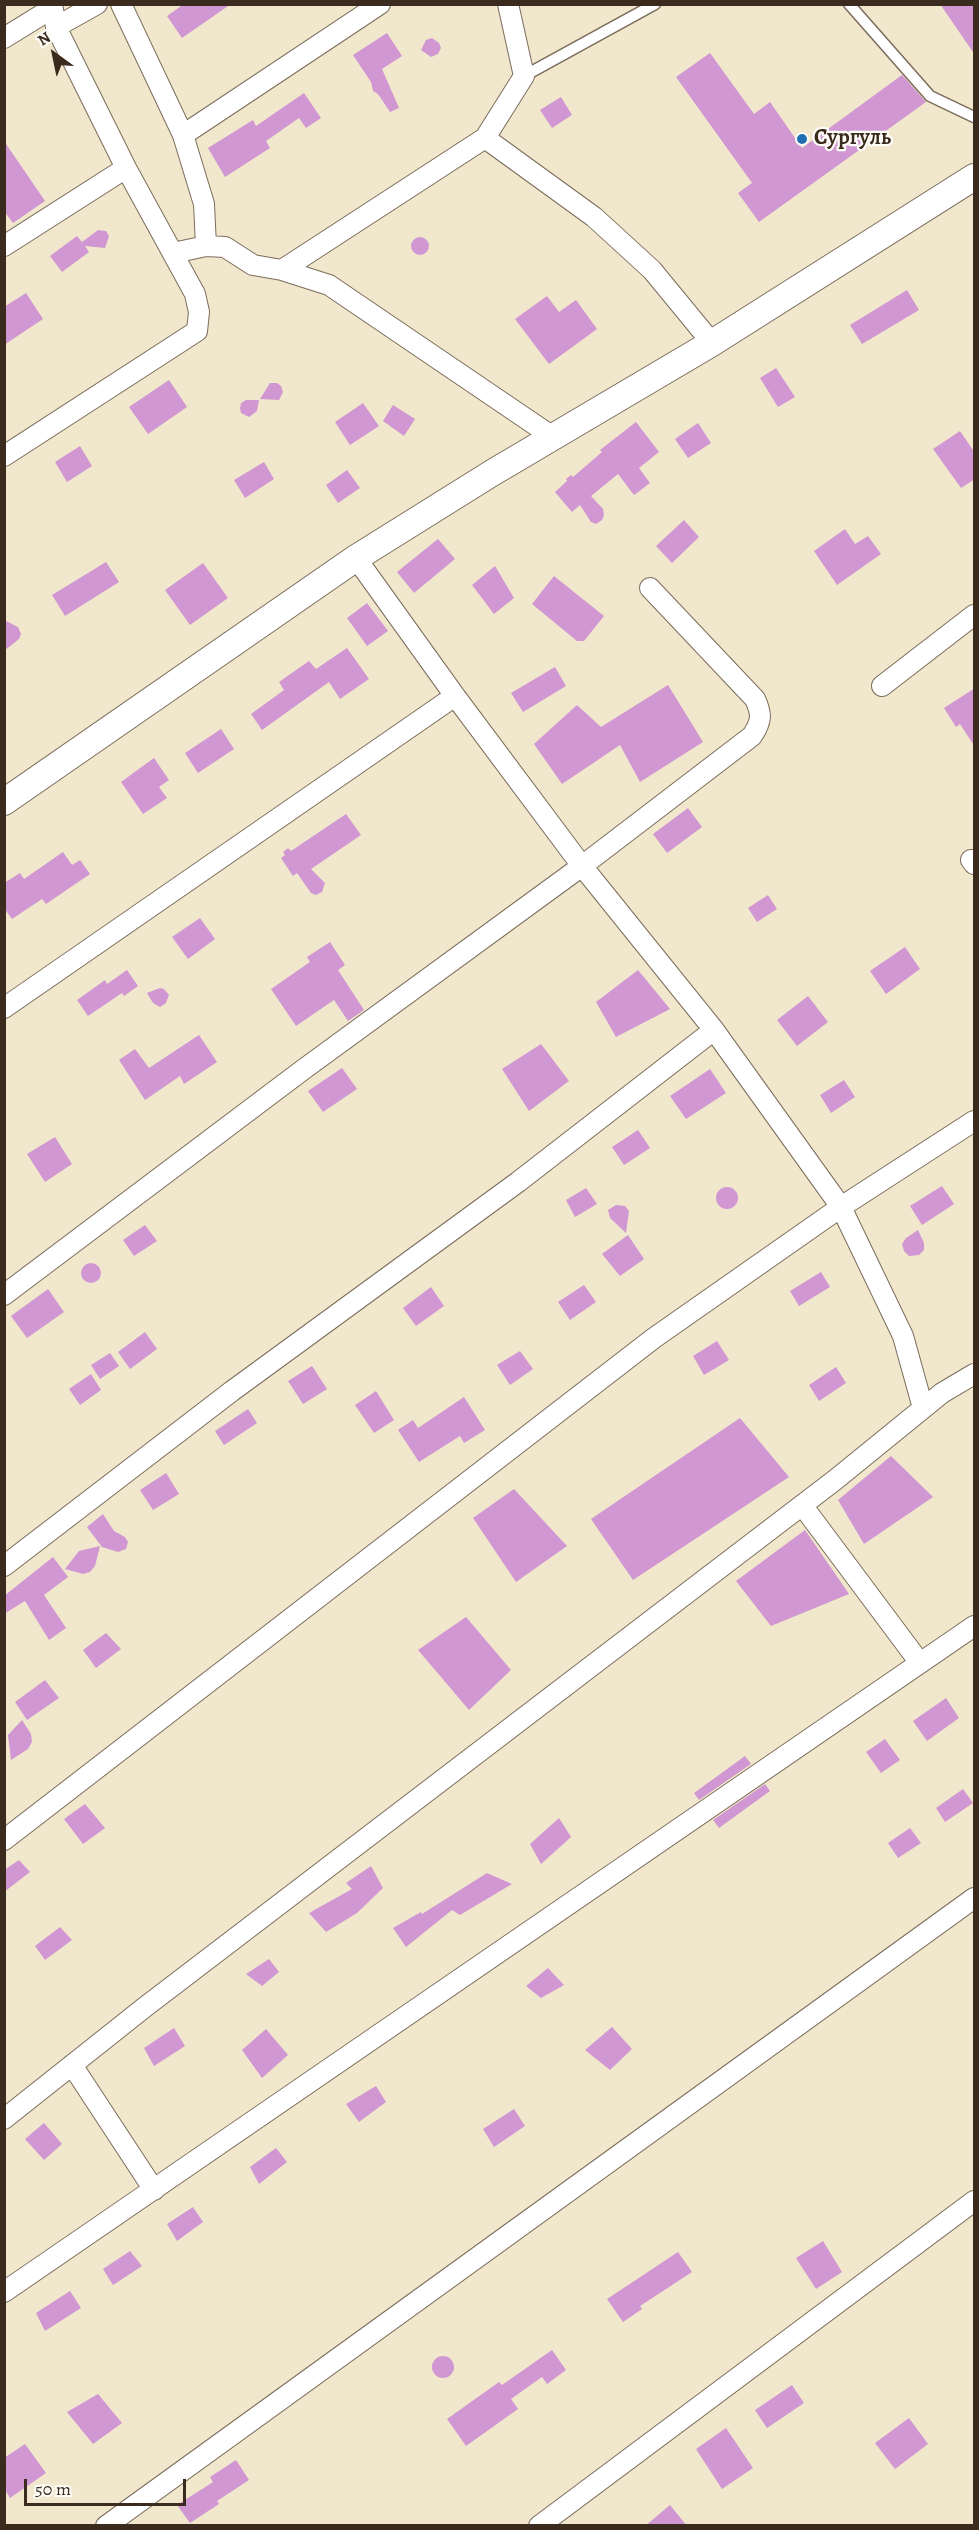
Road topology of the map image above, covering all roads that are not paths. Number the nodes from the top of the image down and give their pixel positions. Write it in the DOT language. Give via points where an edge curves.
graph roads {
  1 [pos="97,4"];
  2 [pos="121,4"];
  3 [pos="380,4"];
  4 [pos="508,4"];
  5 [pos="655,4"];
  6 [pos="849,4"];
  7 [pos="53,14"];
  8 [pos="4,38"];
  9 [pos="524,76"];
  10 [pos="975,117"];
  11 [pos="183,135"];
  12 [pos="485,138"];
  13 [pos="126,168"];
  14 [pos="975,177"];
  15 [pos="4,246"];
  16 [pos="206,246"];
  17 [pos="172,253"];
  18 [pos="282,270"];
  19 [pos="712,343"];
  20 [pos="553,437"];
  21 [pos="4,456"];
  22 [pos="356,558"];
  23 [pos="650,588"];
  24 [pos="975,615"];
  25 [pos="882,686"];
  26 [pos="455,696"];
  27 [pos="4,802"];
  28 [pos="582,866"];
  29 [pos="4,1008"];
  30 [pos="714,1030"];
  31 [pos="975,1121"];
  32 [pos="841,1207"];
  33 [pos="4,1295"];
  34 [pos="975,1374"];
  35 [pos="923,1408"];
  36 [pos="802,1505"];
  37 [pos="4,1566"];
  38 [pos="975,1626"];
  39 [pos="920,1663"];
  40 [pos="4,1840"];
  41 [pos="975,1898"];
  42 [pos="72,2065"];
  43 [pos="4,2119"];
  44 [pos="154,2190"];
  45 [pos="975,2201"];
  46 [pos="4,2292"];
  47 [pos="106,2526"];
  48 [pos="539,2526"];
  1 -- 7 [label="street"];
  2 -- 11 [label="street"];
  3 -- 11 [label="street"];
  4 -- 9 [label="street"];
  5 -- 9 [label="lane"];
  6 -- 10 [label="lane" via="930,96"];
  7 -- 8 [label="street"];
  7 -- 13 [label="street"];
  9 -- 12 [label="street"];
  11 -- 16 [label="street" via="204,204"];
  12 -- 18 [label="street"];
  12 -- 19 [label="street" via="602,224 652,270"];
  13 -- 15 [label="street"];
  13 -- 17 [label="street"];
  14 -- 19 [label="street"];
  16 -- 17 [label="street"];
  16 -- 18 [label="street" via="225,247 254,266"];
  17 -- 21 [label="street" via="195,294 199,312 197,332"];
  18 -- 20 [label="street" via="329,285"];
  19 -- 20 [label="street"];
  20 -- 22 [label="street"];
  22 -- 26 [label="street"];
  22 -- 27 [label="street"];
  23 -- 28 [label="street" via="754,699 762,714 752,736"];
  24 -- 25 [label="street"];
  26 -- 28 [label="street"];
  26 -- 29 [label="street"];
  28 -- 30 [label="street"];
  28 -- 33 [label="street"];
  30 -- 32 [label="street"];
  30 -- 37 [label="street" via="518,1182 232,1391"];
  31 -- 32 [label="street"];
  32 -- 35 [label="street" via="903,1336"];
  32 -- 40 [label="street" via="654,1338"];
  34 -- 35 [label="street"];
  35 -- 36 [label="street"];
  36 -- 39 [label="street"];
  36 -- 42 [label="street"];
  38 -- 39 [label="street"];
  39 -- 44 [label="street"];
  41 -- 47 [label="street"];
  42 -- 43 [label="street"];
  42 -- 44 [label="street"];
  44 -- 46 [label="street"];
  45 -- 48 [label="street"];
}
